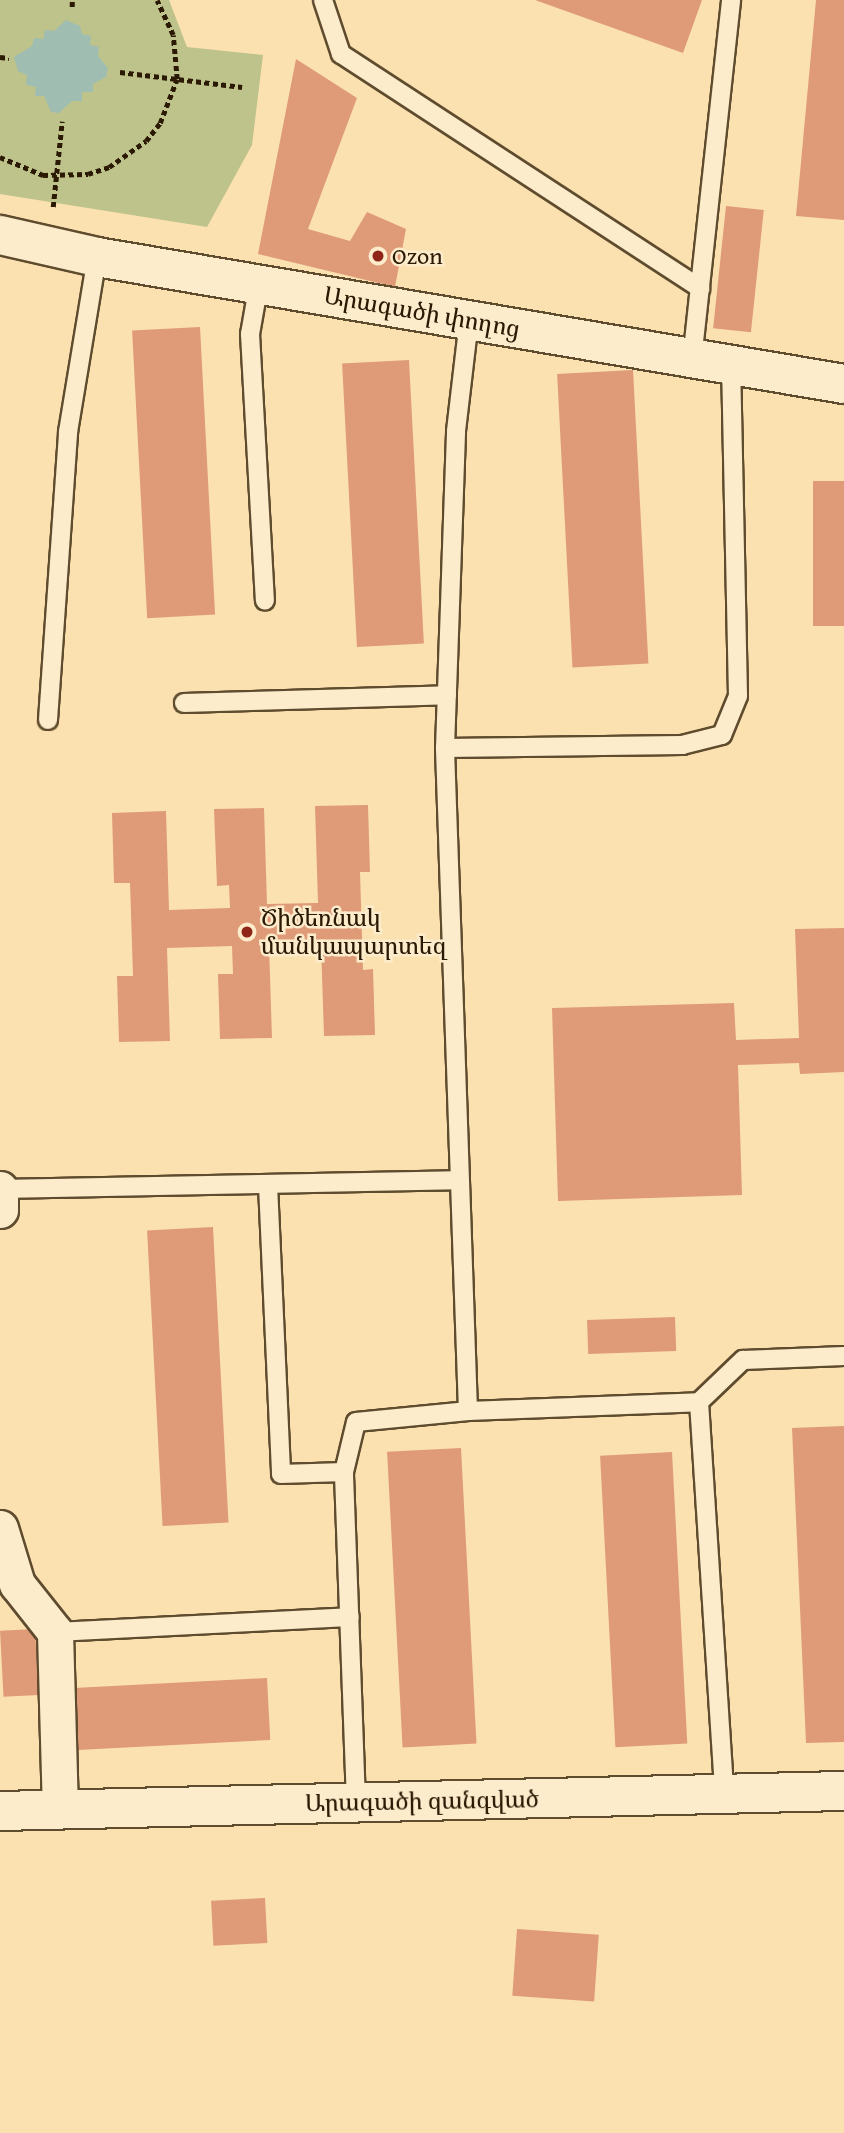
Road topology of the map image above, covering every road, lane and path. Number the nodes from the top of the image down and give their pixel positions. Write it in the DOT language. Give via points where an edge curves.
graph roads {
  1 [pos="72,0"];
  2 [pos="157,0"];
  3 [pos="323,0"];
  4 [pos="731,0"];
  5 [pos="72,7"];
  6 [pos="0,57"];
  7 [pos="9,58"];
  8 [pos="120,72"];
  9 [pos="177,79"];
  10 [pos="242,87"];
  11 [pos="62,121"];
  12 [pos="0,157"];
  13 [pos="56,177"];
  14 [pos="53,207"];
  15 [pos="0,235"];
  16 [pos="97,257"];
  17 [pos="259,283"];
  18 [pos="700,288"];
  19 [pos="469,320"];
  20 [pos="692,359"];
  21 [pos="731,366"];
  22 [pos="844,384"];
  23 [pos="265,601"];
  24 [pos="447,695"];
  25 [pos="184,703"];
  26 [pos="48,720"];
  27 [pos="445,748"];
  28 [pos="456,1180"];
  29 [pos="0,1181"];
  30 [pos="268,1185"];
  31 [pos="0,1189"];
  32 [pos="0,1210"];
  33 [pos="844,1356"];
  34 [pos="699,1402"];
  35 [pos="468,1411"];
  36 [pos="344,1472"];
  37 [pos="0,1528"];
  38 [pos="350,1617"];
  39 [pos="55,1632"];
  40 [pos="844,1791"];
  41 [pos="724,1793"];
  42 [pos="356,1802"];
  43 [pos="60,1809"];
  44 [pos="0,1811"];
  1 -- 5 [label="path"];
  2 -- 9 [label="path" via="173,35"];
  3 -- 18 [label="lane" via="341,54"];
  4 -- 18 [label="lane"];
  6 -- 7 [label="path"];
  8 -- 9 [label="path"];
  9 -- 10 [label="path"];
  9 -- 13 [label="path" via="160,123 129,156 88,174"];
  11 -- 13 [label="path"];
  12 -- 13 [label="path" via="21,169"];
  13 -- 14 [label="path"];
  15 -- 16 [label="street, Արագածի փողոց"];
  16 -- 17 [label="street, Արագածի փողոց"];
  16 -- 26 [label="lane" via="68,432"];
  17 -- 19 [label="street, Արագածի փողոց"];
  17 -- 23 [label="lane" via="250,334"];
  18 -- 20 [label="lane"];
  19 -- 20 [label="street, Արագածի փողոց"];
  19 -- 24 [label="lane" via="456,431"];
  20 -- 21 [label="street, Արագածի փողոց"];
  21 -- 22 [label="street, Արագածի փողոց"];
  21 -- 27 [label="lane" via="738,696 722,735 682,745"];
  24 -- 25 [label="lane"];
  24 -- 27 [label="lane"];
  27 -- 28 [label="lane"];
  28 -- 30 [label="lane"];
  28 -- 35 [label="lane"];
  29 -- 31 [label="lane"];
  30 -- 31 [label="lane"];
  30 -- 36 [label="lane" via="281,1474"];
  31 -- 32 [label="street"];
  33 -- 34 [label="lane" via="743,1360"];
  34 -- 35 [label="lane"];
  34 -- 41 [label="lane"];
  35 -- 36 [label="lane" via="356,1422"];
  36 -- 38 [label="lane"];
  37 -- 39 [label="street" via="17,1584"];
  38 -- 39 [label="lane"];
  38 -- 42 [label="lane"];
  39 -- 43 [label="street"];
  40 -- 41 [label="street, Արագածի զանգված"];
  41 -- 42 [label="street, Արագածի զանգված"];
  42 -- 43 [label="street, Արագածի զանգված"];
  43 -- 44 [label="street, Արագածի զանգված"];
}
